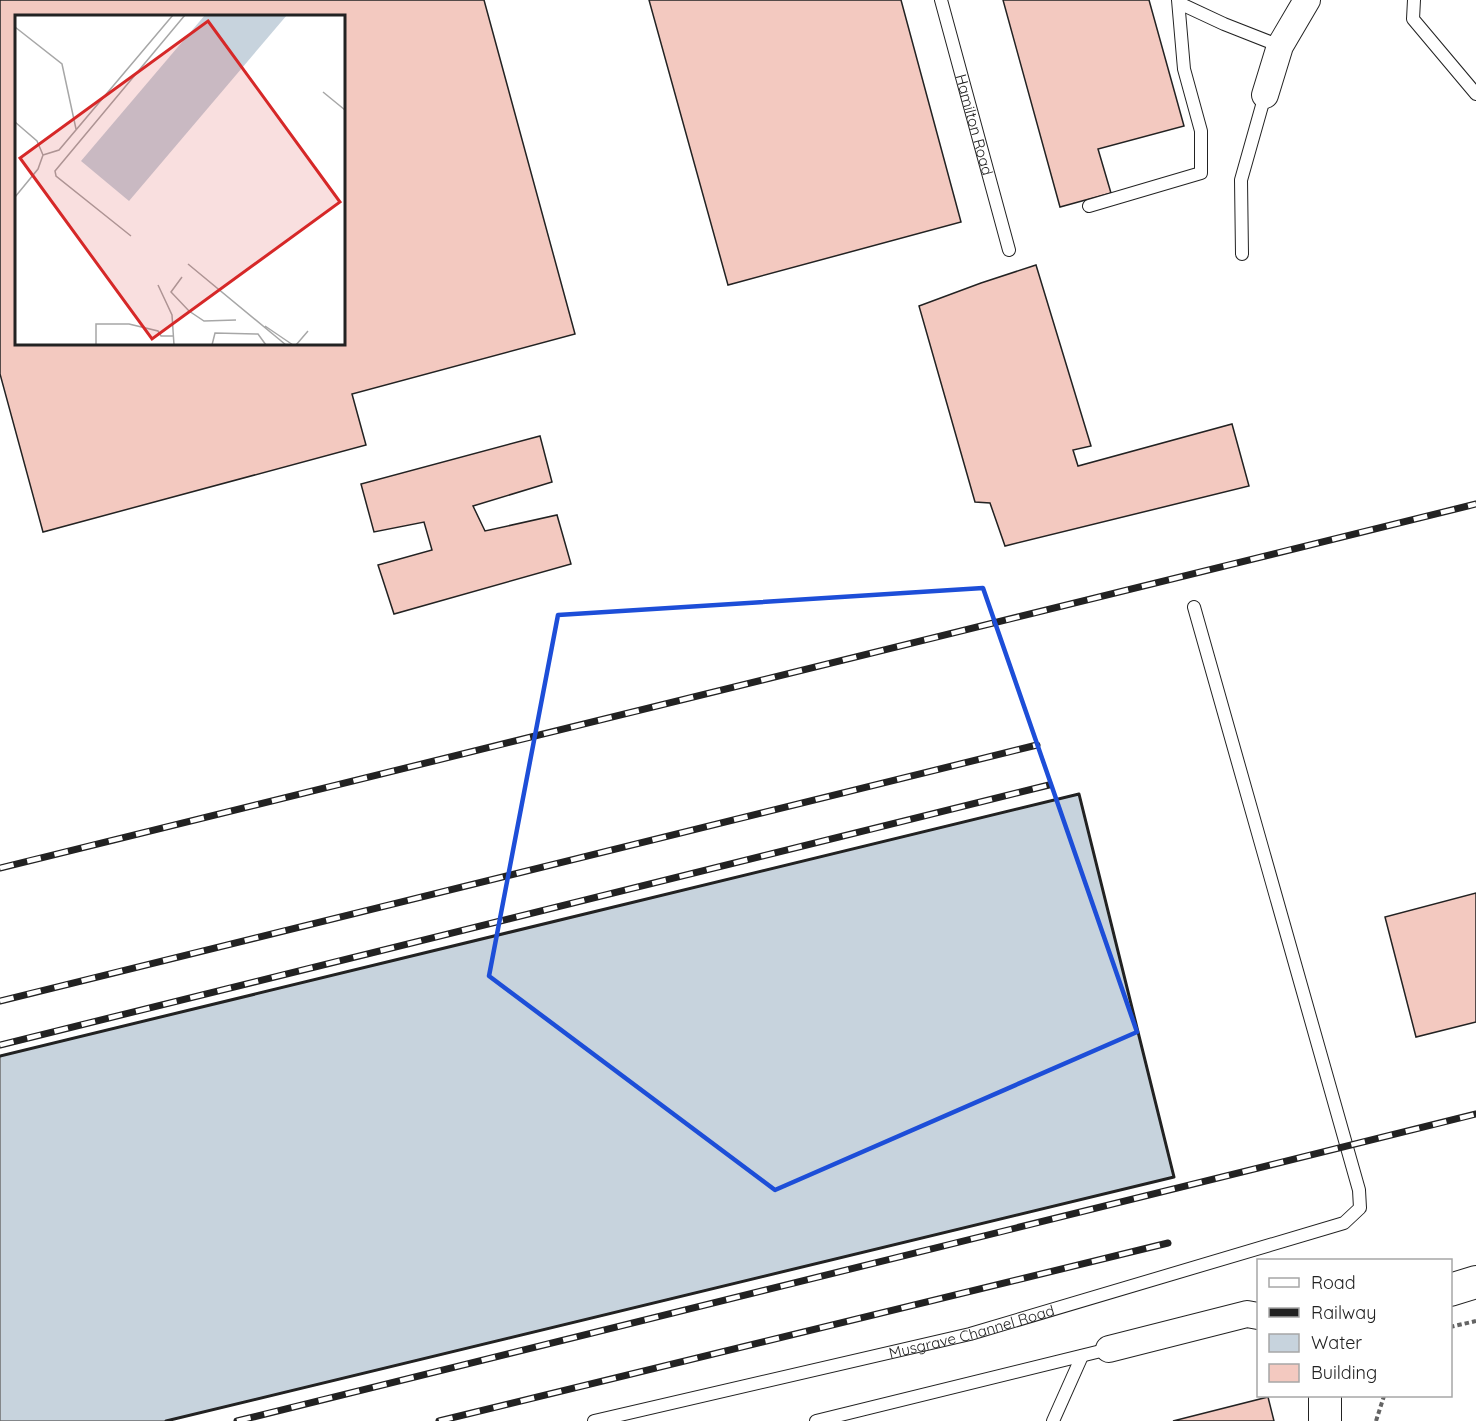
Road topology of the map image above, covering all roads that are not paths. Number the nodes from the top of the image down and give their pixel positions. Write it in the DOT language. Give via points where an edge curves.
graph roads {
  1 [pos="941,0"];
  2 [pos="1307,0"];
  3 [pos="1414,0"];
  4 [pos="1178,2"];
  5 [pos="1280,46"];
  6 [pos="1476,94"];
  7 [pos="1265,95"];
  8 [pos="1089,206"];
  9 [pos="1009,250"];
  10 [pos="1242,254"];
  11 [pos="1194,607"];
  12 [pos="1476,1282"];
  13 [pos="1452,1289"];
  14 [pos="1257,1316"];
  15 [pos="1109,1349"];
  16 [pos="1082,1356"];
  17 [pos="1325,1397"];
  18 [pos="594,1421"];
  19 [pos="816,1421"];
  20 [pos="1053,1421"];
  21 [pos="1325,1421"];
  1 -- 9 [label="lane, Hamilton Road"];
  2 -- 5 [label="street"];
  3 -- 6 [label="lane" via="1413,19"];
  4 -- 5 [label="lane"];
  4 -- 8 [label="lane" via="1184,69 1201,131 1201,173"];
  5 -- 7 [label="street"];
  7 -- 10 [label="lane" via="1240,180"];
  11 -- 18 [label="lane, Musgrave Channel Road" via="1359,1190 1360,1208 1344,1223 970,1334"];
  12 -- 13 [label="street"];
  14 -- 15 [label="street" via="1247,1314"];
  15 -- 16 [label="lane"];
  16 -- 19 [label="lane"];
  16 -- 20 [label="lane"];
  17 -- 21 [label="street"];
}
